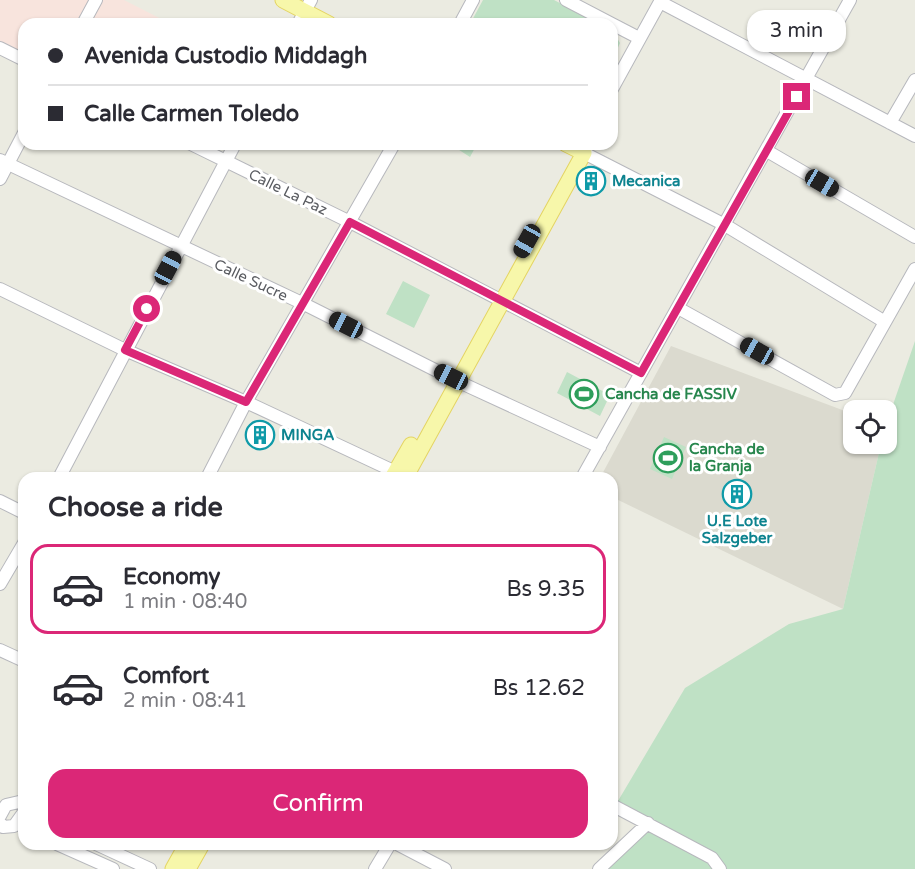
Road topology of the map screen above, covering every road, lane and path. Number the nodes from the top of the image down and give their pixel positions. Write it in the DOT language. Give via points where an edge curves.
graph roads {
  1 [pos="96,0"];
  2 [pos="284,0"];
  3 [pos="473,0"];
  4 [pos="566,0"];
  5 [pos="850,0"];
  6 [pos="660,1"];
  7 [pos="304,12"];
  8 [pos="86,18"];
  9 [pos="463,18"];
  10 [pos="600,18"];
  11 [pos="618,27"];
  12 [pos="639,38"];
  13 [pos="0,48"];
  14 [pos="18,57"];
  15 [pos="618,78"];
  16 [pos="807,79"];
  17 [pos="915,80"];
  18 [pos="890,123"];
  19 [pos="915,136"];
  20 [pos="18,142"];
  21 [pos="203,150"];
  22 [pos="233,150"];
  23 [pos="391,150"];
  24 [pos="577,150"];
  25 [pos="585,150"];
  26 [pos="767,151"];
  27 [pos="4,162"];
  28 [pos="226,162"];
  29 [pos="0,179"];
  30 [pos="350,222"];
  31 [pos="726,225"];
  32 [pos="915,237"];
  33 [pos="179,247"];
  34 [pos="915,268"];
  35 [pos="0,289"];
  36 [pos="498,301"];
  37 [pos="304,304"];
  38 [pos="678,308"];
  39 [pos="885,322"];
  40 [pos="125,350"];
  41 [pos="641,373"];
  42 [pos="455,380"];
  43 [pos="246,402"];
  44 [pos="600,447"];
  45 [pos="62,472"];
  46 [pos="210,472"];
  47 [pos="392,472"];
  48 [pos="405,472"];
  49 [pos="585,472"];
  50 [pos="0,501"];
  51 [pos="18,510"];
  52 [pos="18,553"];
  53 [pos="0,584"];
  54 [pos="0,650"];
  55 [pos="18,659"];
  56 [pos="618,808"];
  57 [pos="18,809"];
  58 [pos="18,809"];
  59 [pos="6,820"];
  60 [pos="648,823"];
  61 [pos="70,850"];
  62 [pos="109,850"];
  63 [pos="184,850"];
  64 [pos="199,850"];
  65 [pos="386,850"];
  66 [pos="409,850"];
  67 [pos="113,869"];
  68 [pos="150,869"];
  69 [pos="173,869"];
  70 [pos="188,869"];
  71 [pos="375,869"];
  72 [pos="445,869"];
  73 [pos="599,869"];
  74 [pos="720,869"];
  1 -- 8 [label="street"];
  2 -- 7 [label="main road"];
  3 -- 9 [label="street"];
  4 -- 10 [label="street"];
  5 -- 16 [label="street"];
  6 -- 12 [label="street"];
  6 -- 16 [label="street"];
  11 -- 12 [label="street"];
  12 -- 15 [label="street"];
  13 -- 14 [label="street"];
  16 -- 18 [label="street"];
  16 -- 26 [label="street"];
  17 -- 18 [label="street"];
  18 -- 19 [label="street"];
  20 -- 27 [label="street"];
  21 -- 28 [label="street, Calle La Paz"];
  22 -- 28 [label="street"];
  23 -- 30 [label="street"];
  24 -- 36 [label="main road"];
  25 -- 31 [label="street"];
  26 -- 31 [label="street"];
  26 -- 32 [label="street"];
  27 -- 29 [label="street"];
  27 -- 33 [label="street, Calle Sucre"];
  28 -- 30 [label="street, Calle La Paz"];
  28 -- 33 [label="street"];
  30 -- 36 [label="street, Calle La Paz"];
  30 -- 37 [label="street"];
  31 -- 38 [label="street"];
  31 -- 39 [label="street"];
  33 -- 37 [label="street, Calle Sucre"];
  33 -- 40 [label="street"];
  34 -- 39 [label="street"];
  35 -- 40 [label="street"];
  36 -- 41 [label="street, Calle La Paz"];
  36 -- 42 [label="main road"];
  37 -- 42 [label="street, Calle Sucre"];
  37 -- 43 [label="street"];
  38 -- 39 [label="street" via="841,396"];
  38 -- 41 [label="street"];
  40 -- 43 [label="street"];
  40 -- 45 [label="street"];
  41 -- 44 [label="street"];
  42 -- 44 [label="street, Calle Sucre"];
  42 -- 48 [label="main road"];
  43 -- 46 [label="street"];
  43 -- 47 [label="street"];
  44 -- 49 [label="street"];
  50 -- 51 [label="street"];
  52 -- 53 [label="street"];
  54 -- 55 [label="street"];
  56 -- 60 [label="street"];
  57 -- 59 [label="street"];
  58 -- 59 [label="street"];
  60 -- 73 [label="street"];
  60 -- 74 [label="street" via="712,858"];
  61 -- 67 [label="street"];
  62 -- 68 [label="street"];
  63 -- 69 [label="main road"];
  64 -- 70 [label="main road"];
  65 -- 71 [label="street"];
  66 -- 72 [label="street"];
}
